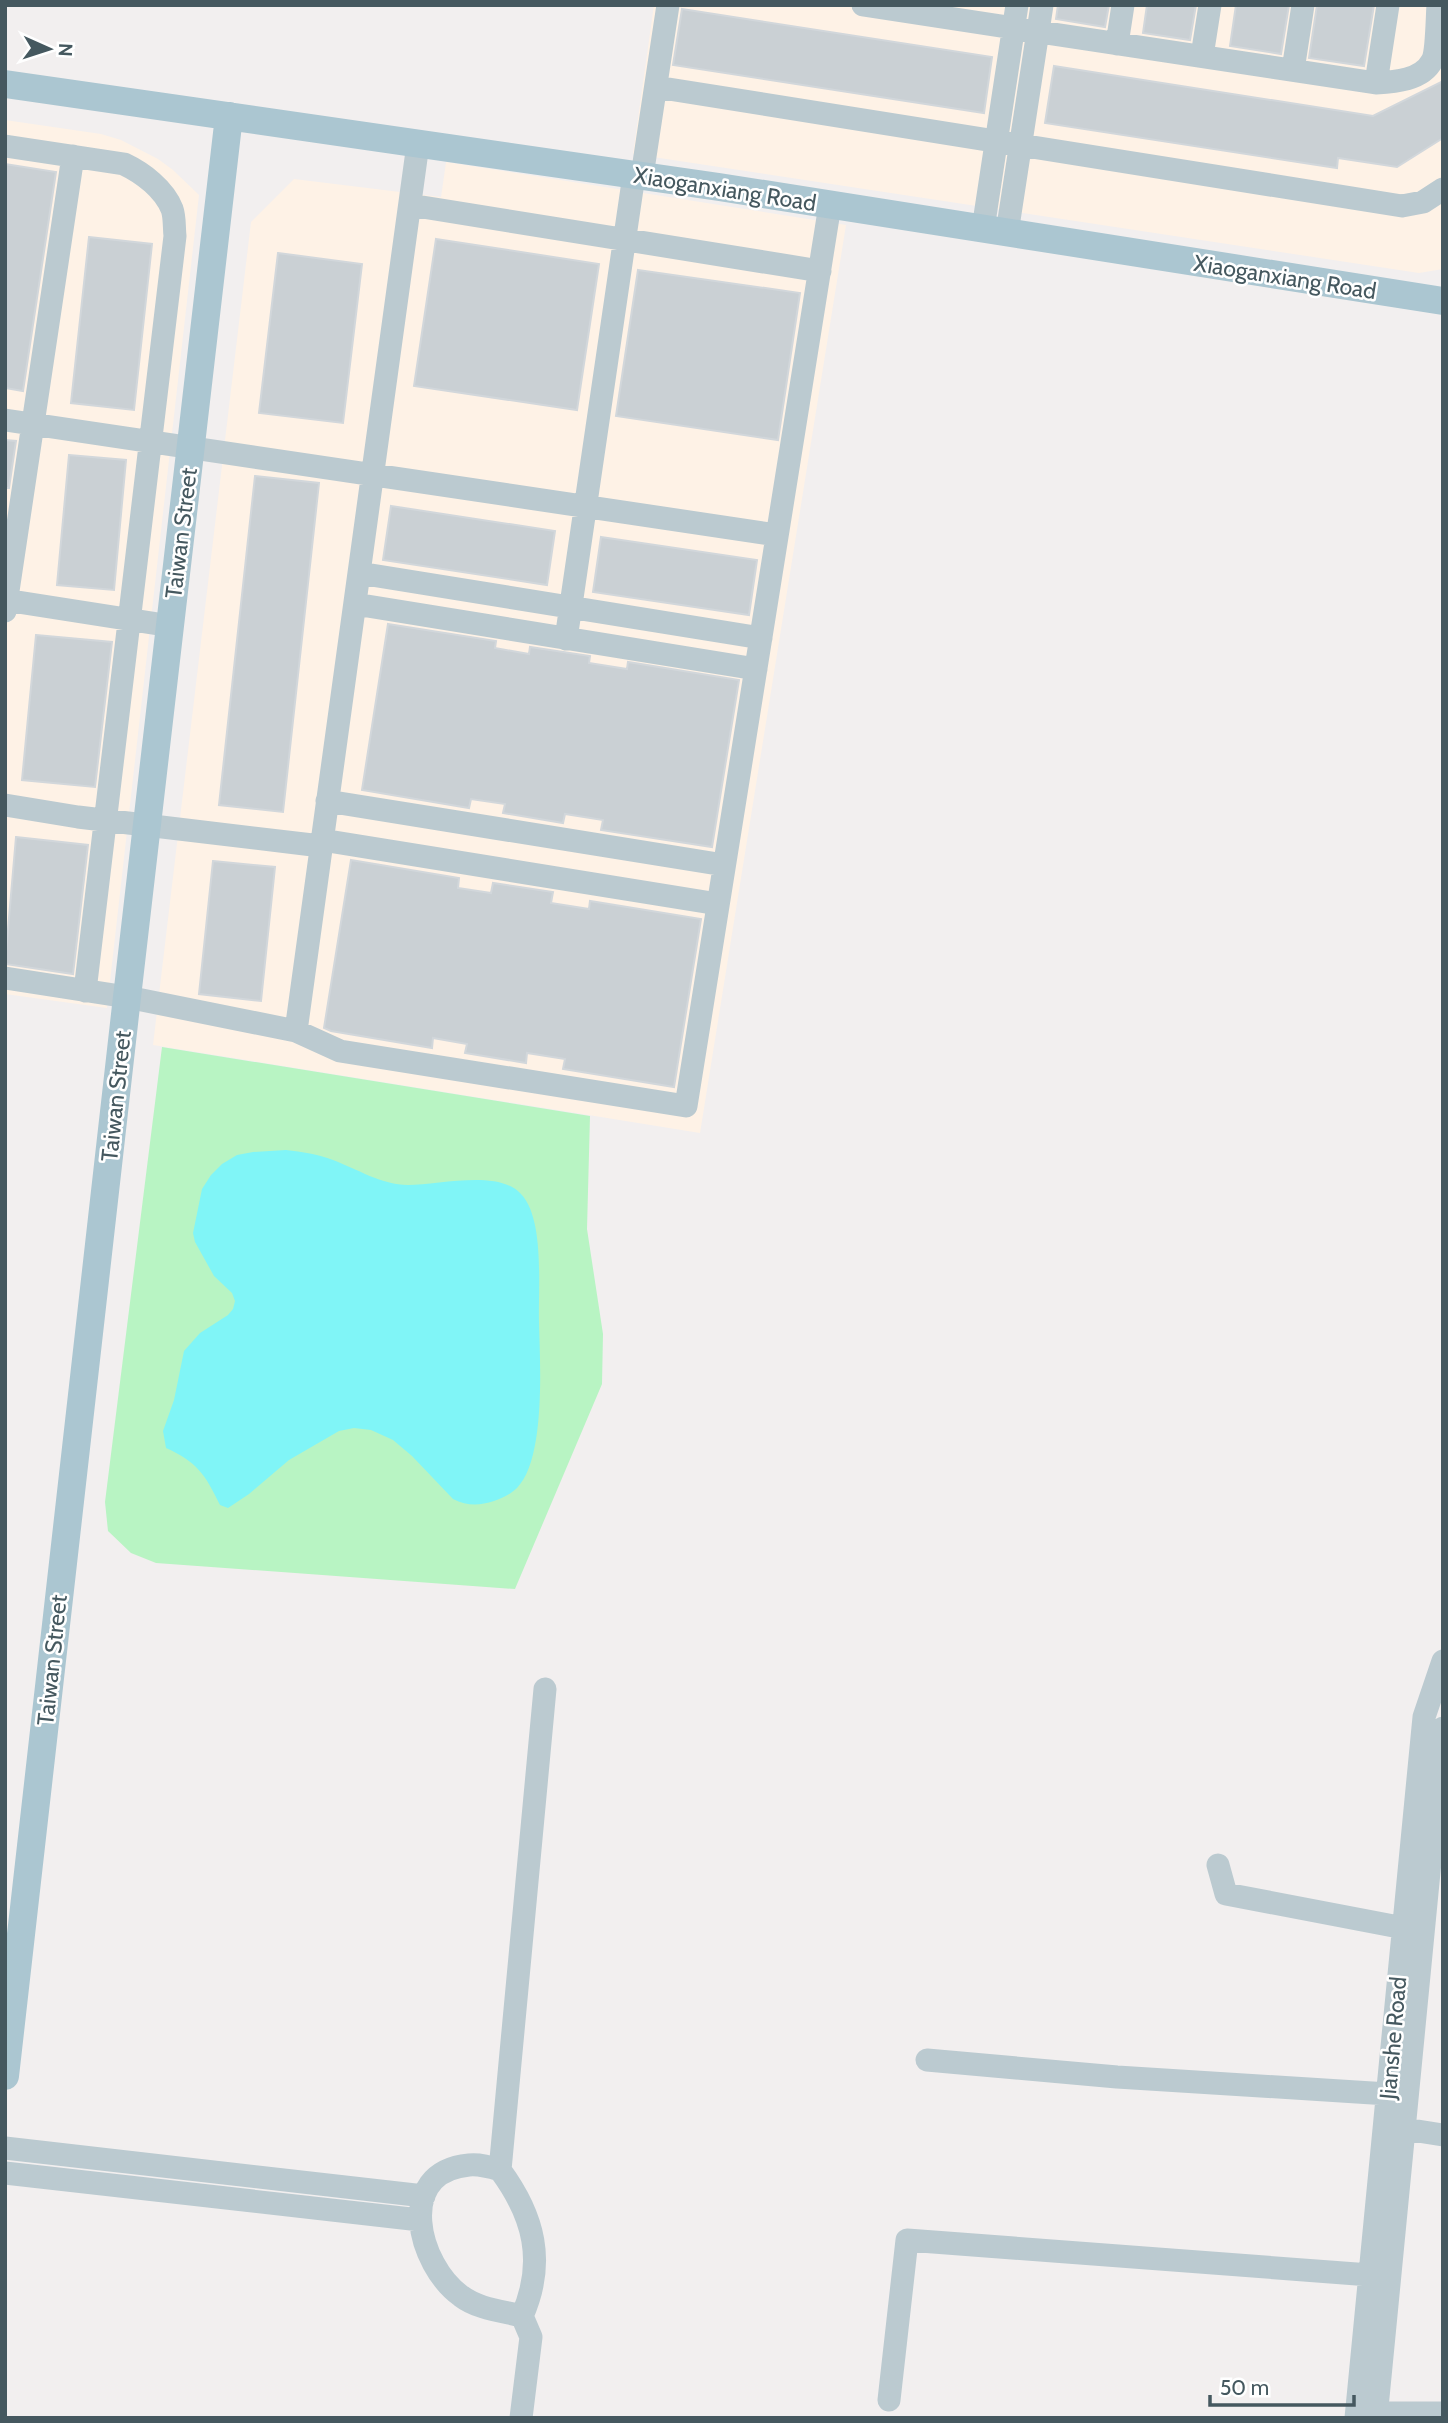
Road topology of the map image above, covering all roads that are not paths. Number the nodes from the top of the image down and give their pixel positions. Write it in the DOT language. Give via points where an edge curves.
graph roads {
  1 [pos="668,5"];
  2 [pos="863,5"];
  3 [pos="1042,5"];
  4 [pos="1123,5"];
  5 [pos="1210,5"];
  6 [pos="1303,5"];
  7 [pos="1388,5"];
  8 [pos="1438,5"];
  9 [pos="919,9"];
  10 [pos="1016,17"];
  11 [pos="1038,32"];
  12 [pos="1117,44"];
  13 [pos="1202,56"];
  14 [pos="1293,70"];
  15 [pos="1376,83"];
  16 [pos="5,84"];
  17 [pos="656,87"];
  18 [pos="229,116"];
  19 [pos="997,141"];
  20 [pos="418,144"];
  21 [pos="1021,145"];
  22 [pos="5,146"];
  23 [pos="73,156"];
  24 [pos="638,175"];
  25 [pos="1443,189"];
  26 [pos="410,205"];
  27 [pos="830,205"];
  28 [pos="995,231"];
  29 [pos="625,239"];
  30 [pos="820,271"];
  31 [pos="1443,301"];
  32 [pos="5,420"];
  33 [pos="33,425"];
  34 [pos="150,443"];
  35 [pos="191,450"];
  36 [pos="372,476"];
  37 [pos="586,507"];
  38 [pos="777,535"];
  39 [pos="359,573"];
  40 [pos="6,604"];
  41 [pos="355,604"];
  42 [pos="571,607"];
  43 [pos="129,619"];
  44 [pos="171,626"];
  45 [pos="761,638"];
  46 [pos="566,639"];
  47 [pos="756,669"];
  48 [pos="327,801"];
  49 [pos="5,806"];
  50 [pos="106,820"];
  51 [pos="148,825"];
  52 [pos="322,843"];
  53 [pos="724,865"];
  54 [pos="718,904"];
  55 [pos="5,978"];
  56 [pos="85,990"];
  57 [pos="127,997"];
  58 [pos="296,1031"];
  59 [pos="1443,1661"];
  60 [pos="545,1689"];
  61 [pos="1443,1728"];
  62 [pos="1218,1865"];
  63 [pos="1404,1928"];
  64 [pos="927,2060"];
  65 [pos="5,2076"];
  66 [pos="1388,2095"];
  67 [pos="1405,2129"];
  68 [pos="1443,2135"];
  69 [pos="5,2148"];
  70 [pos="500,2170"];
  71 [pos="5,2173"];
  72 [pos="424,2196"];
  73 [pos="420,2220"];
  74 [pos="1370,2275"];
  75 [pos="522,2316"];
  76 [pos="889,2400"];
  77 [pos="1443,2413"];
  78 [pos="1369,2416"];
  79 [pos="521,2418"];
  1 -- 17 [label="street"];
  2 -- 9 [label="street"];
  3 -- 11 [label="street"];
  4 -- 12 [label="street"];
  5 -- 13 [label="street"];
  6 -- 14 [label="street"];
  7 -- 15 [label="street"];
  8 -- 15 [label="street" via="1433,61 1407,79"];
  9 -- 10 [label="street"];
  10 -- 11 [label="street"];
  10 -- 19 [label="street"];
  11 -- 12 [label="street"];
  11 -- 21 [label="street"];
  12 -- 13 [label="street"];
  13 -- 14 [label="street"];
  14 -- 15 [label="street"];
  16 -- 18 [label="main road, Xiaoganxiang Road"];
  17 -- 19 [label="street"];
  17 -- 24 [label="street"];
  18 -- 20 [label="main road, Xiaoganxiang Road"];
  18 -- 35 [label="main road, Taiwan Street"];
  19 -- 21 [label="street"];
  19 -- 28 [label="street"];
  20 -- 24 [label="main road, Xiaoganxiang Road"];
  20 -- 26 [label="street"];
  21 -- 25 [label="street" via="1402,206 1423,202"];
  21 -- 28 [label="street"];
  22 -- 23 [label="street"];
  23 -- 33 [label="street"];
  23 -- 34 [label="street" via="136,170 156,186 173,211 175,236"];
  24 -- 27 [label="main road, Xiaoganxiang Road"];
  24 -- 29 [label="street"];
  26 -- 29 [label="street"];
  26 -- 36 [label="street"];
  27 -- 28 [label="main road, Xiaoganxiang Road"];
  27 -- 30 [label="street"];
  28 -- 31 [label="main road, Xiaoganxiang Road"];
  29 -- 30 [label="street"];
  29 -- 37 [label="street"];
  30 -- 38 [label="street"];
  32 -- 33 [label="street"];
  33 -- 34 [label="street"];
  33 -- 40 [label="street"];
  34 -- 35 [label="street"];
  34 -- 43 [label="street"];
  35 -- 36 [label="street"];
  35 -- 44 [label="main road, Taiwan Street"];
  36 -- 37 [label="street"];
  36 -- 39 [label="street"];
  37 -- 38 [label="street"];
  37 -- 42 [label="street"];
  38 -- 45 [label="street"];
  39 -- 41 [label="street"];
  39 -- 42 [label="street"];
  40 -- 43 [label="street"];
  41 -- 46 [label="street"];
  41 -- 48 [label="street"];
  42 -- 45 [label="street"];
  42 -- 46 [label="street"];
  43 -- 44 [label="street"];
  43 -- 50 [label="street"];
  44 -- 51 [label="main road, Taiwan Street"];
  45 -- 47 [label="street"];
  46 -- 47 [label="street"];
  47 -- 53 [label="street"];
  48 -- 52 [label="street"];
  48 -- 53 [label="street"];
  49 -- 50 [label="street"];
  50 -- 51 [label="street"];
  50 -- 56 [label="street"];
  51 -- 52 [label="street"];
  51 -- 57 [label="main road, Taiwan Street"];
  52 -- 54 [label="street"];
  52 -- 58 [label="street"];
  53 -- 54 [label="street"];
  54 -- 58 [label="street" via="685,1107 340,1051"];
  55 -- 56 [label="street"];
  56 -- 57 [label="street"];
  57 -- 58 [label="street"];
  57 -- 65 [label="main road, Taiwan Street"];
  59 -- 63 [label="street, Jianshe Road" via="1424,1717"];
  60 -- 70 [label="street"];
  61 -- 67 [label="street, Jianshe Road"];
  62 -- 63 [label="street" via="1226,1894"];
  63 -- 66 [label="street, Jianshe Road"];
  64 -- 66 [label="street"];
  66 -- 74 [label="street, Jianshe Road"];
  67 -- 68 [label="street"];
  67 -- 78 [label="street, Jianshe Road"];
  69 -- 72 [label="street"];
  70 -- 72 [label="street" via="478,2165 454,2168 430,2183"];
  70 -- 75 [label="street" via="522,2204 533,2239 534,2285"];
  71 -- 73 [label="street"];
  72 -- 73 [label="street"];
  73 -- 75 [label="street" via="433,2265 450,2287 475,2304"];
  74 -- 76 [label="street" via="906,2240"];
  74 -- 78 [label="street, Jianshe Road"];
  75 -- 79 [label="street" via="531,2337"];
  77 -- 78 [label="street"];
}
